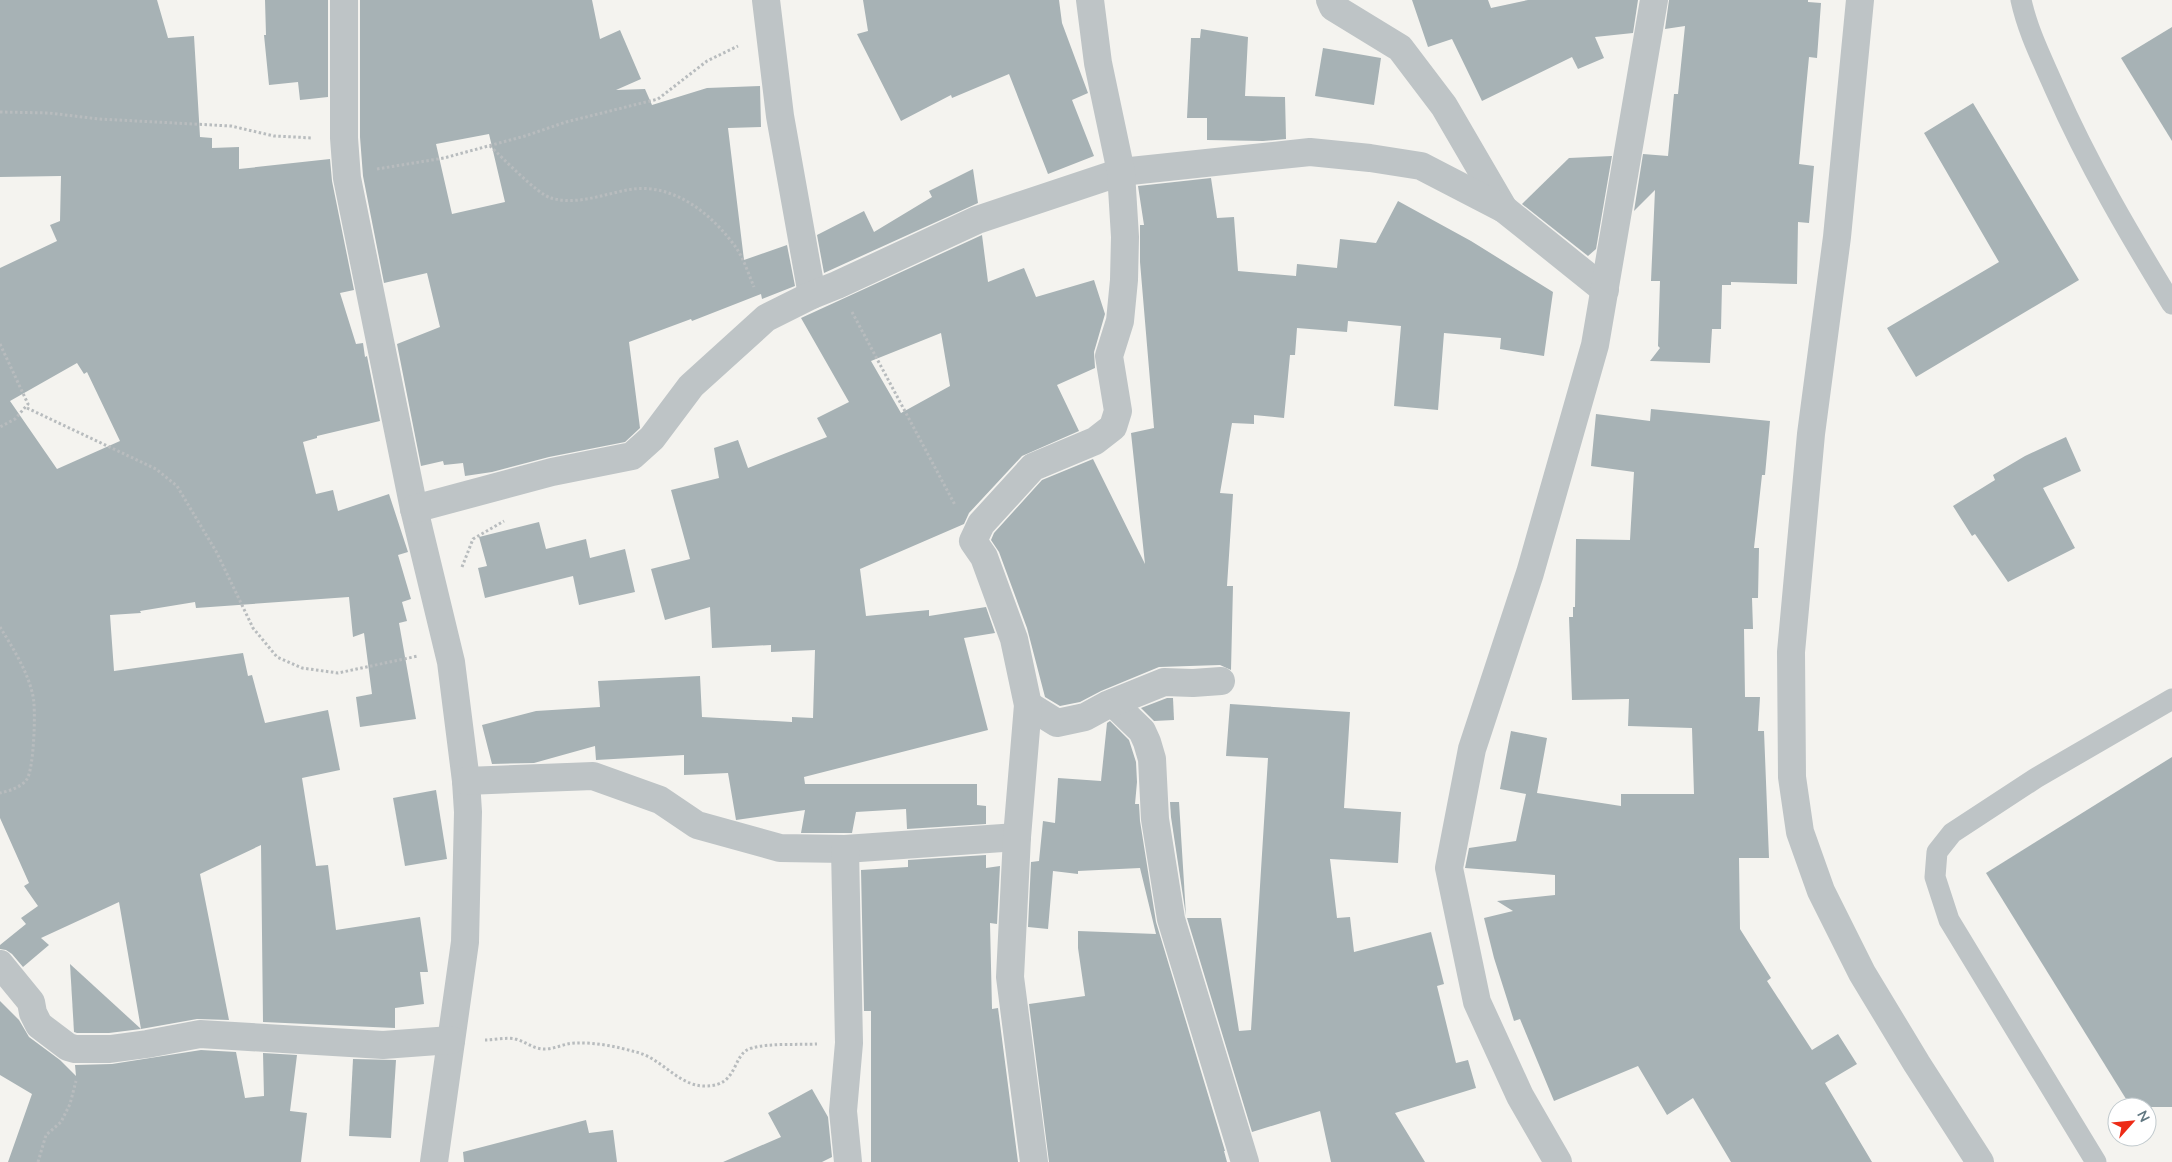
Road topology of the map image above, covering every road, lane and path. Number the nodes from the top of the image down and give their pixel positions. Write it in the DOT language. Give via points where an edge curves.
graph roads {
  1 [pos="344,0"];
  2 [pos="766,0"];
  3 [pos="1090,0"];
  4 [pos="1330,0"];
  5 [pos="1654,0"];
  6 [pos="1860,0"];
  7 [pos="2021,0"];
  8 [pos="768,32"];
  9 [pos="0,112"];
  10 [pos="344,138"];
  11 [pos="489,146"];
  12 [pos="1121,172"];
  13 [pos="346,178"];
  14 [pos="1504,209"];
  15 [pos="824,290"];
  16 [pos="1605,290"];
  17 [pos="2172,304"];
  18 [pos="766,318"];
  19 [pos="0,344"];
  20 [pos="27,408"];
  21 [pos="0,427"];
  22 [pos="414,509"];
  23 [pos="507,519"];
  24 [pos="973,541"];
  25 [pos="460,570"];
  26 [pos="0,627"];
  27 [pos="448,648"];
  28 [pos="1221,681"];
  29 [pos="2172,699"];
  30 [pos="1113,703"];
  31 [pos="1028,706"];
  32 [pos="466,781"];
  33 [pos="0,793"];
  34 [pos="1017,837"];
  35 [pos="845,849"];
  36 [pos="0,964"];
  37 [pos="451,1039"];
  38 [pos="849,1043"];
  39 [pos="85,1049"];
  40 [pos="439,1155"];
  41 [pos="38,1162"];
  42 [pos="848,1162"];
  43 [pos="1034,1162"];
  44 [pos="1245,1162"];
  45 [pos="1558,1162"];
  46 [pos="1980,1162"];
  47 [pos="2096,1162"];
  1 -- 10 [label="street"];
  2 -- 8 [label="street"];
  3 -- 12 [label="street" via="1098,63"];
  4 -- 14 [label="street" via="1333,7 1400,48 1444,106"];
  5 -- 16 [label="street"];
  6 -- 46 [label="street" via="1837,237 1811,434 1791,652 1792,777 1800,832 1821,891 1862,973"];
  7 -- 17 [label="lane" via="2027,26 2080,144"];
  8 -- 11 [label="path" via="707,61 658,98"];
  8 -- 15 [label="street" via="790,182"];
  9 -- 10 [label="path" via="231,126 274,136"];
  10 -- 13 [label="street"];
  11 -- 13 [label="path"];
  11 -- 18 [label="path" via="548,197 577,200 635,189 670,192 688,203 712,219 737,250"];
  12 -- 14 [label="street" via="1310,152 1421,166"];
  12 -- 15 [label="street" via="977,220"];
  12 -- 24 [label="street" via="1124,280 1120,321 1109,356 1118,411 1113,427 1095,441 1033,467 981,524"];
  13 -- 22 [label="street"];
  14 -- 16 [label="street"];
  15 -- 18 [label="street"];
  15 -- 24 [label="path" via="921,439"];
  16 -- 45 [label="street" via="1596,345 1530,573 1472,749 1449,868 1477,1002 1520,1096"];
  18 -- 22 [label="street" via="690,386 652,438 632,456 552,472"];
  19 -- 20 [label="path"];
  20 -- 21 [label="path"];
  20 -- 27 [label="path" via="156,469 177,486 217,553 253,628 277,657 302,668 338,673"];
  22 -- 27 [label="street"];
  23 -- 25 [label="path" via="473,539"];
  24 -- 31 [label="street" via="984,557 1014,639"];
  26 -- 33 [label="path" via="16,654 34,697 32,763 27,779"];
  27 -- 32 [label="street"];
  28 -- 30 [label="street" via="1164,682"];
  29 -- 47 [label="lane" via="2036,778 1952,833 1937,852 1935,878 1949,920"];
  30 -- 31 [label="street" via="1084,717 1057,723"];
  30 -- 44 [label="street" via="1142,731 1152,759 1158,844 1171,919"];
  31 -- 34 [label="street"];
  32 -- 35 [label="street" via="593,776 660,800 697,825 780,848"];
  32 -- 37 [label="street" via="465,942"];
  34 -- 35 [label="street"];
  34 -- 43 [label="street" via="1010,977"];
  35 -- 38 [label="street"];
  36 -- 39 [label="street" via="31,1002 39,1025 68,1047"];
  37 -- 38 [label="path" via="513,1038 533,1048 548,1049 585,1043 635,1052 654,1059 694,1085 704,1086 718,1085 728,1078 740,1057 752,1048"];
  37 -- 39 [label="street" via="383,1045 200,1034 110,1049"];
  37 -- 40 [label="street"];
  38 -- 42 [label="street" via="843,1111"];
  39 -- 41 [label="path" via="70,1104 61,1122 46,1135"];
}
